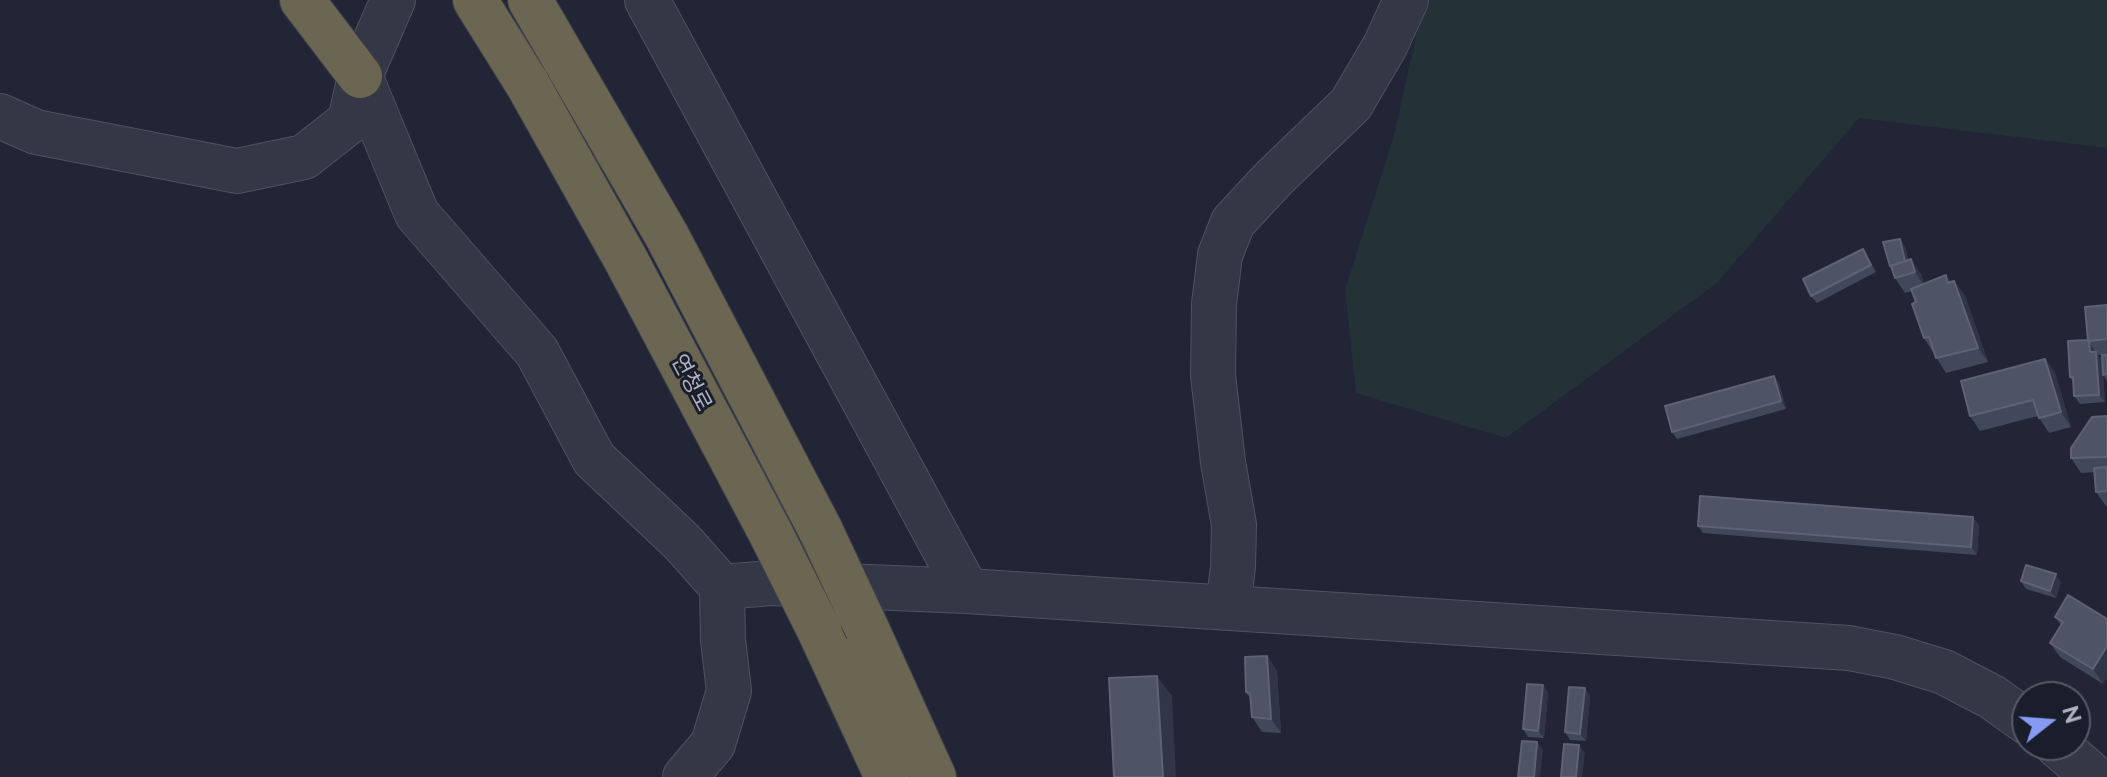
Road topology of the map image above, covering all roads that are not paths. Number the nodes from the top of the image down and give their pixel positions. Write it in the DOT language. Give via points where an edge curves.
graph roads {
  1 [pos="302,0"];
  2 [pos="393,0"];
  3 [pos="475,0"];
  4 [pos="530,0"];
  5 [pos="647,0"];
  6 [pos="1406,0"];
  7 [pos="360,76"];
  8 [pos="0,116"];
  9 [pos="722,587"];
  10 [pos="967,591"];
  11 [pos="1228,607"];
  12 [pos="2011,711"];
  13 [pos="685,777"];
  14 [pos="887,777"];
  15 [pos="934,777"];
  1 -- 7 [label="highway"];
  2 -- 7 [label="street"];
  3 -- 14 [label="highway, 연청로, bridge" via="626,260 771,534"];
  4 -- 15 [label="highway, 연청로, bridge" via="667,236 821,531"];
  5 -- 10 [label="street"];
  6 -- 11 [label="street" via="1351,104 1233,222 1220,255 1213,375 1234,525"];
  7 -- 8 [label="street" via="350,121 304,157 237,171 36,132"];
  7 -- 9 [label="street" via="417,214 537,352 594,459"];
  9 -- 10 [label="street" via="771,583"];
  9 -- 13 [label="street" via="729,691 713,744"];
  10 -- 11 [label="street"];
  11 -- 12 [label="street" via="1849,648 1944,672"];
}
